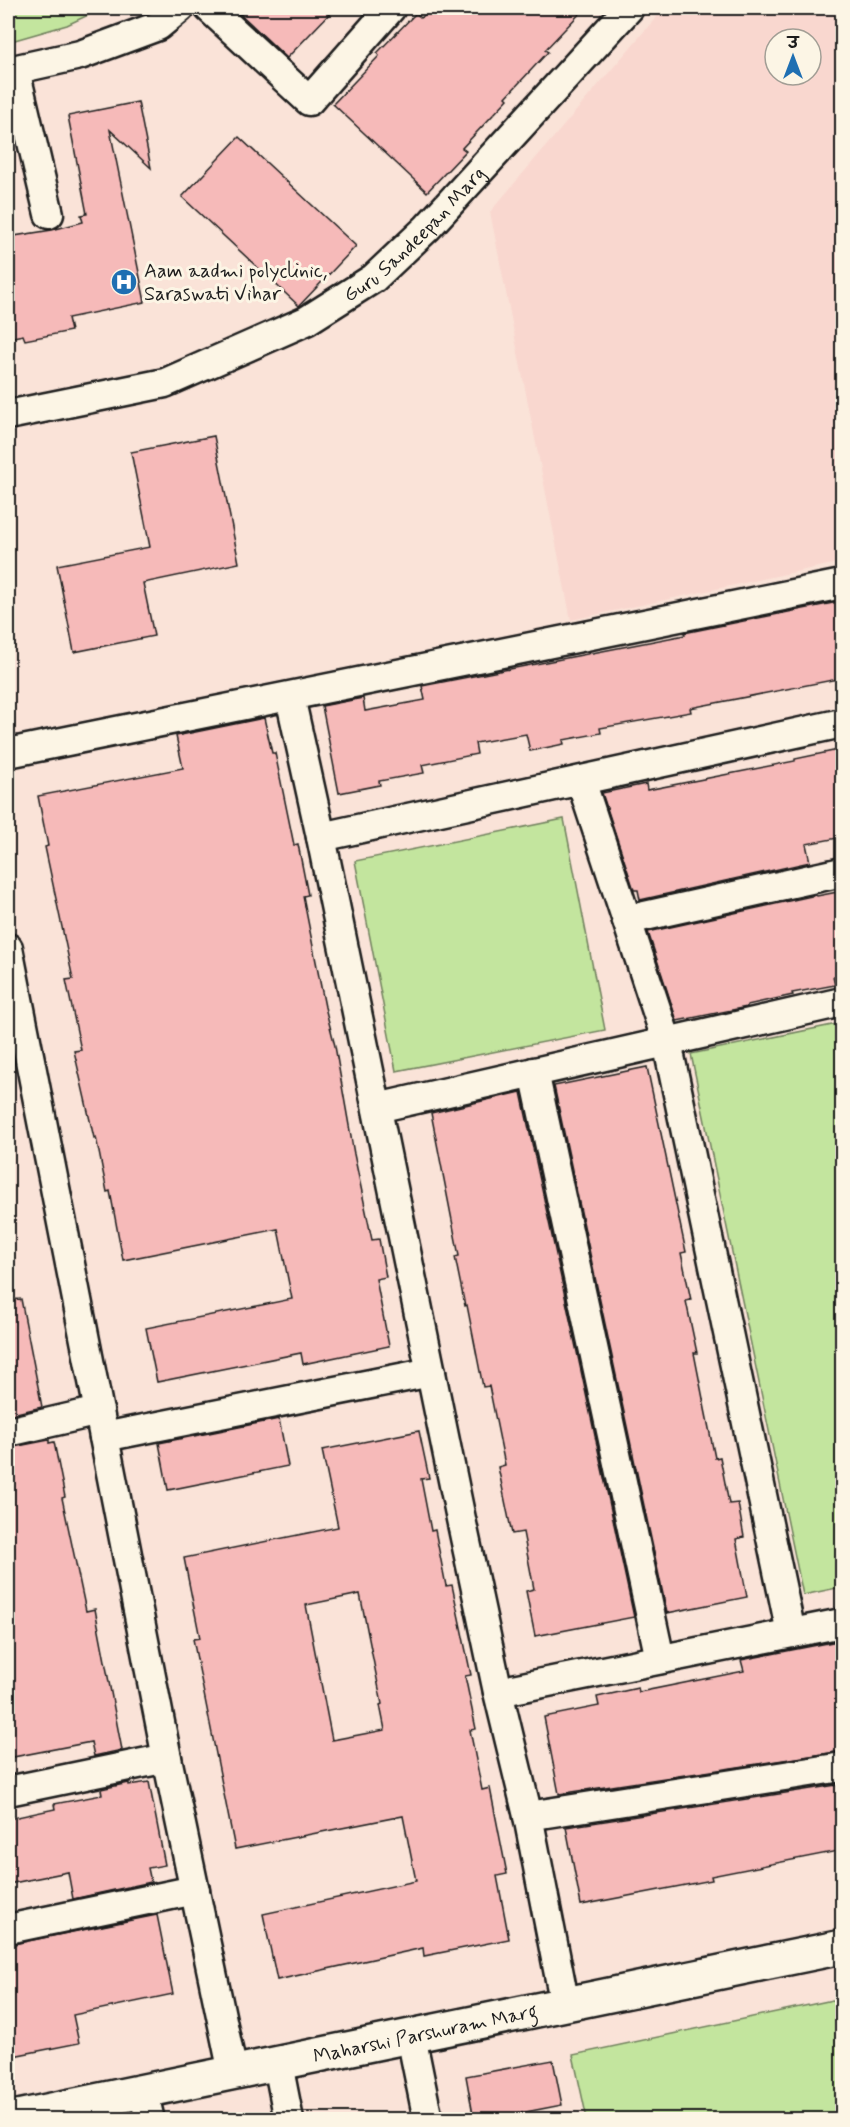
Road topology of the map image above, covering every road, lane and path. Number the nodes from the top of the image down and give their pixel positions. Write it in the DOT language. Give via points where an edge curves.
graph roads {
  1 [pos="180,8"];
  2 [pos="209,8"];
  3 [pos="391,8"];
  4 [pos="629,8"];
  5 [pos="11,70"];
  6 [pos="49,214"];
  7 [pos="8,415"];
  8 [pos="843,584"];
  9 [pos="290,697"];
  10 [pos="843,723"];
  11 [pos="8,753"];
  12 [pos="581,781"];
  13 [pos="321,837"];
  14 [pos="843,872"];
  15 [pos="627,920"];
  16 [pos="8,948"];
  17 [pos="843,1002"];
  18 [pos="667,1042"];
  19 [pos="534,1072"];
  20 [pos="377,1108"];
  21 [pos="431,1372"];
  22 [pos="102,1424"];
  23 [pos="8,1432"];
  24 [pos="843,1623"];
  25 [pos="791,1633"];
  26 [pos="660,1659"];
  27 [pos="498,1692"];
  28 [pos="167,1758"];
  29 [pos="843,1767"];
  30 [pos="8,1791"];
  31 [pos="528,1816"];
  32 [pos="195,1890"];
  33 [pos="8,1929"];
  34 [pos="843,1947"];
  35 [pos="565,2004"];
  36 [pos="411,2036"];
  37 [pos="278,2064"];
  38 [pos="233,2073"];
  39 [pos="146,2105"];
  40 [pos="8,2120"];
  41 [pos="289,2120"];
  42 [pos="428,2120"];
  1 -- 5 [label="street" via="158,26 80,55"];
  2 -- 3 [label="street" via="309,101"];
  4 -- 7 [label="street, Guru Sandeepan Marg" via="427,228 374,278 306,321 165,383"];
  5 -- 6 [label="street"];
  8 -- 9 [label="street"];
  9 -- 11 [label="street"];
  9 -- 13 [label="street"];
  10 -- 12 [label="street"];
  12 -- 13 [label="street"];
  12 -- 15 [label="street"];
  13 -- 20 [label="street"];
  14 -- 15 [label="street"];
  15 -- 18 [label="street"];
  16 -- 22 [label="street"];
  17 -- 18 [label="street"];
  18 -- 19 [label="street"];
  18 -- 25 [label="street"];
  19 -- 20 [label="street"];
  19 -- 26 [label="street"];
  20 -- 21 [label="street"];
  21 -- 22 [label="street"];
  21 -- 27 [label="street"];
  22 -- 23 [label="street"];
  22 -- 28 [label="street"];
  24 -- 25 [label="street"];
  25 -- 26 [label="street"];
  26 -- 27 [label="street"];
  27 -- 31 [label="street"];
  28 -- 30 [label="street"];
  28 -- 32 [label="street"];
  29 -- 31 [label="street"];
  31 -- 35 [label="street"];
  32 -- 33 [label="street"];
  32 -- 38 [label="street"];
  34 -- 35 [label="street, Maharshi Parshuram Marg"];
  35 -- 36 [label="street, Maharshi Parshuram Marg"];
  36 -- 37 [label="street, Maharshi Parshuram Marg"];
  36 -- 42 [label="street"];
  37 -- 38 [label="street, Maharshi Parshuram Marg"];
  37 -- 41 [label="street"];
  38 -- 39 [label="street, Maharshi Parshuram Marg"];
  39 -- 40 [label="street, Maharshi Parshuram Marg"];
}
